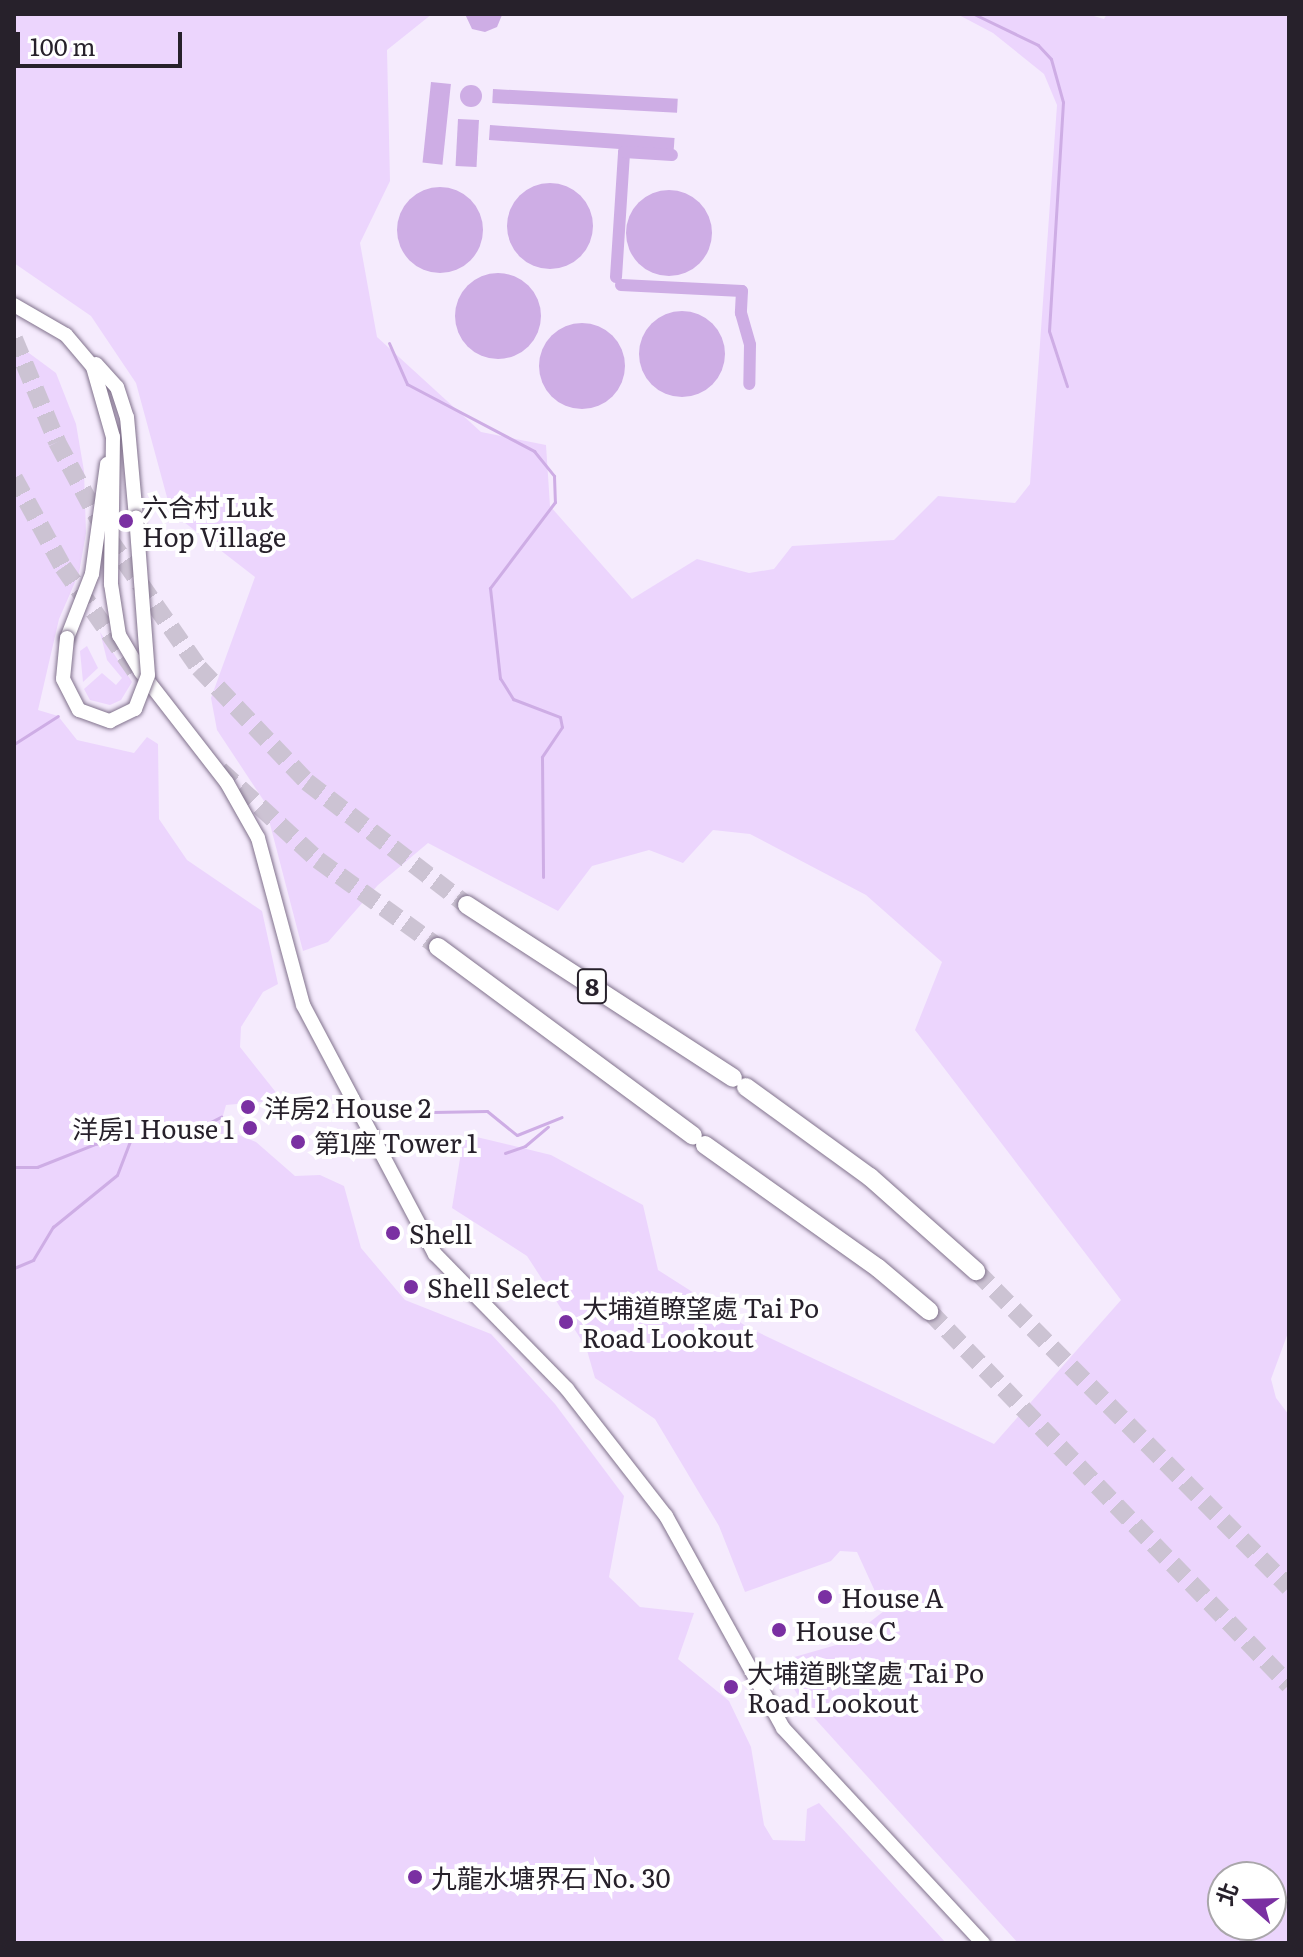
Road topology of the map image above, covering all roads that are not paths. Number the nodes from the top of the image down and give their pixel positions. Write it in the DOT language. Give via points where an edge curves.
graph roads {
  1 [pos="14,305"];
  2 [pos="82,351"];
  3 [pos="113,437"];
  4 [pos="467,905"];
  5 [pos="438,947"];
  6 [pos="976,1271"];
  7 [pos="929,1311"];
  8 [pos="983,1943"];
  1 -- 2 [label="main road" via="56,328"];
  2 -- 3 [label="main road" via="101,386"];
  2 -- 3 [label="main road, bridge" via="117,387 123,404 148,675 135,709 110,721 79,710 63,679 67,638 92,574"];
  3 -- 8 [label="main road" via="111,593 119,635 246,816 266,864 303,1005 435,1254 567,1389 666,1516 783,1728"];
  4 -- 6 [label="highway, 8" via="739,1082 870,1177"];
  5 -- 7 [label="highway, 8" via="878,1268"];
}
